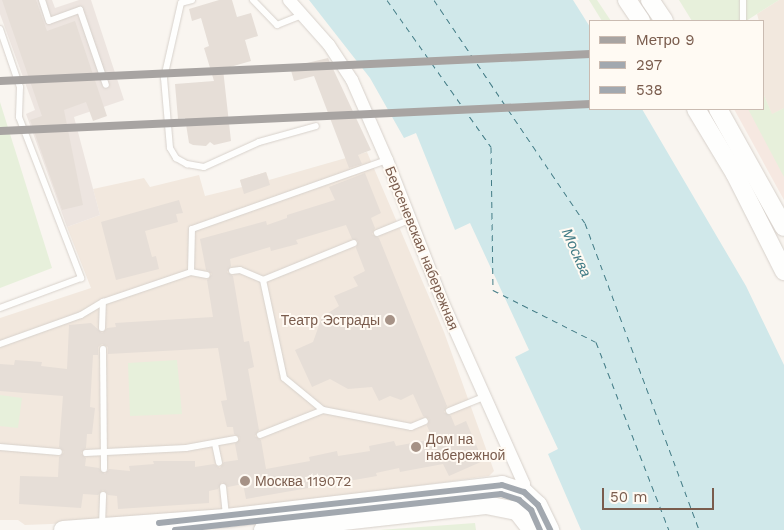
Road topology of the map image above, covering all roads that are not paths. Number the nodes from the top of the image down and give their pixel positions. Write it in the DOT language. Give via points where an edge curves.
graph roads {
  1 [pos="42,0"];
  2 [pos="192,0"];
  3 [pos="253,0"];
  4 [pos="289,0"];
  5 [pos="627,0"];
  6 [pos="650,0"];
  7 [pos="743,0"];
  8 [pos="302,15"];
  9 [pos="640,20"];
  10 [pos="663,20"];
  11 [pos="743,20"];
  12 [pos="0,29"];
  13 [pos="106,86"];
  14 [pos="697,110"];
  15 [pos="719,110"];
  16 [pos="316,126"];
  17 [pos="387,160"];
  18 [pos="409,220"];
  19 [pos="784,227"];
  20 [pos="377,233"];
  21 [pos="354,243"];
  22 [pos="232,271"];
  23 [pos="784,271"];
  24 [pos="191,272"];
  25 [pos="207,275"];
  26 [pos="263,280"];
  27 [pos="103,302"];
  28 [pos="0,308"];
  29 [pos="102,328"];
  30 [pos="0,344"];
  31 [pos="103,348"];
  32 [pos="483,396"];
  33 [pos="323,410"];
  34 [pos="449,411"];
  35 [pos="425,421"];
  36 [pos="260,435"];
  37 [pos="234,440"];
  38 [pos="215,444"];
  39 [pos="0,447"];
  40 [pos="59,452"];
  41 [pos="86,453"];
  42 [pos="105,454"];
  43 [pos="219,463"];
  44 [pos="104,469"];
  45 [pos="223,488"];
  46 [pos="524,492"];
  47 [pos="103,495"];
  48 [pos="368,500"];
  49 [pos="517,511"];
  50 [pos="226,518"];
  51 [pos="368,519"];
  52 [pos="102,528"];
  53 [pos="63,530"];
  54 [pos="263,530"];
  55 [pos="532,530"];
  56 [pos="550,530"];
  1 -- 13 [label="lane" via="49,20 80,10"];
  2 -- 16 [label="lane" via="181,3 164,78 170,148 176,158 204,167 259,142"];
  3 -- 8 [label="lane" via="277,25"];
  4 -- 8 [label="street, Берсеневская набережная"];
  5 -- 9 [label="main road"];
  6 -- 10 [label="main road"];
  7 -- 11 [label="lane"];
  8 -- 17 [label="street, Берсеневская набережная" via="340,60"];
  12 -- 28 [label="lane" via="20,87 20,117 81,278"];
  14 -- 23 [label="main road" via="735,174"];
  15 -- 19 [label="main road"];
  17 -- 18 [label="street, Берсеневская набережная"];
  17 -- 24 [label="lane" via="192,228"];
  18 -- 20 [label="lane"];
  18 -- 32 [label="street, Берсеневская набережная"];
  21 -- 26 [label="lane"];
  22 -- 26 [label="lane" via="240,270"];
  24 -- 25 [label="lane"];
  24 -- 27 [label="lane"];
  26 -- 33 [label="lane" via="284,378"];
  27 -- 29 [label="lane"];
  27 -- 30 [label="lane" via="81,316"];
  31 -- 42 [label="lane"];
  32 -- 34 [label="lane"];
  32 -- 46 [label="street, Берсеневская набережная" via="524,484"];
  33 -- 35 [label="lane" via="411,427"];
  33 -- 36 [label="lane"];
  37 -- 38 [label="lane"];
  38 -- 42 [label="lane"];
  38 -- 43 [label="lane"];
  39 -- 40 [label="lane"];
  41 -- 42 [label="lane"];
  42 -- 44 [label="lane"];
  45 -- 50 [label="lane"];
  46 -- 48 [label="main road" via="502,485 481,485"];
  46 -- 49 [label="street"];
  46 -- 56 [label="main road" via="538,505"];
  47 -- 52 [label="lane"];
  48 -- 50 [label="main road"];
  48 -- 51 [label="street" via="375,504 377,511"];
  49 -- 51 [label="main road" via="486,505"];
  49 -- 55 [label="main road"];
  50 -- 52 [label="main road"];
  51 -- 54 [label="main road"];
  52 -- 53 [label="main road"];
}
